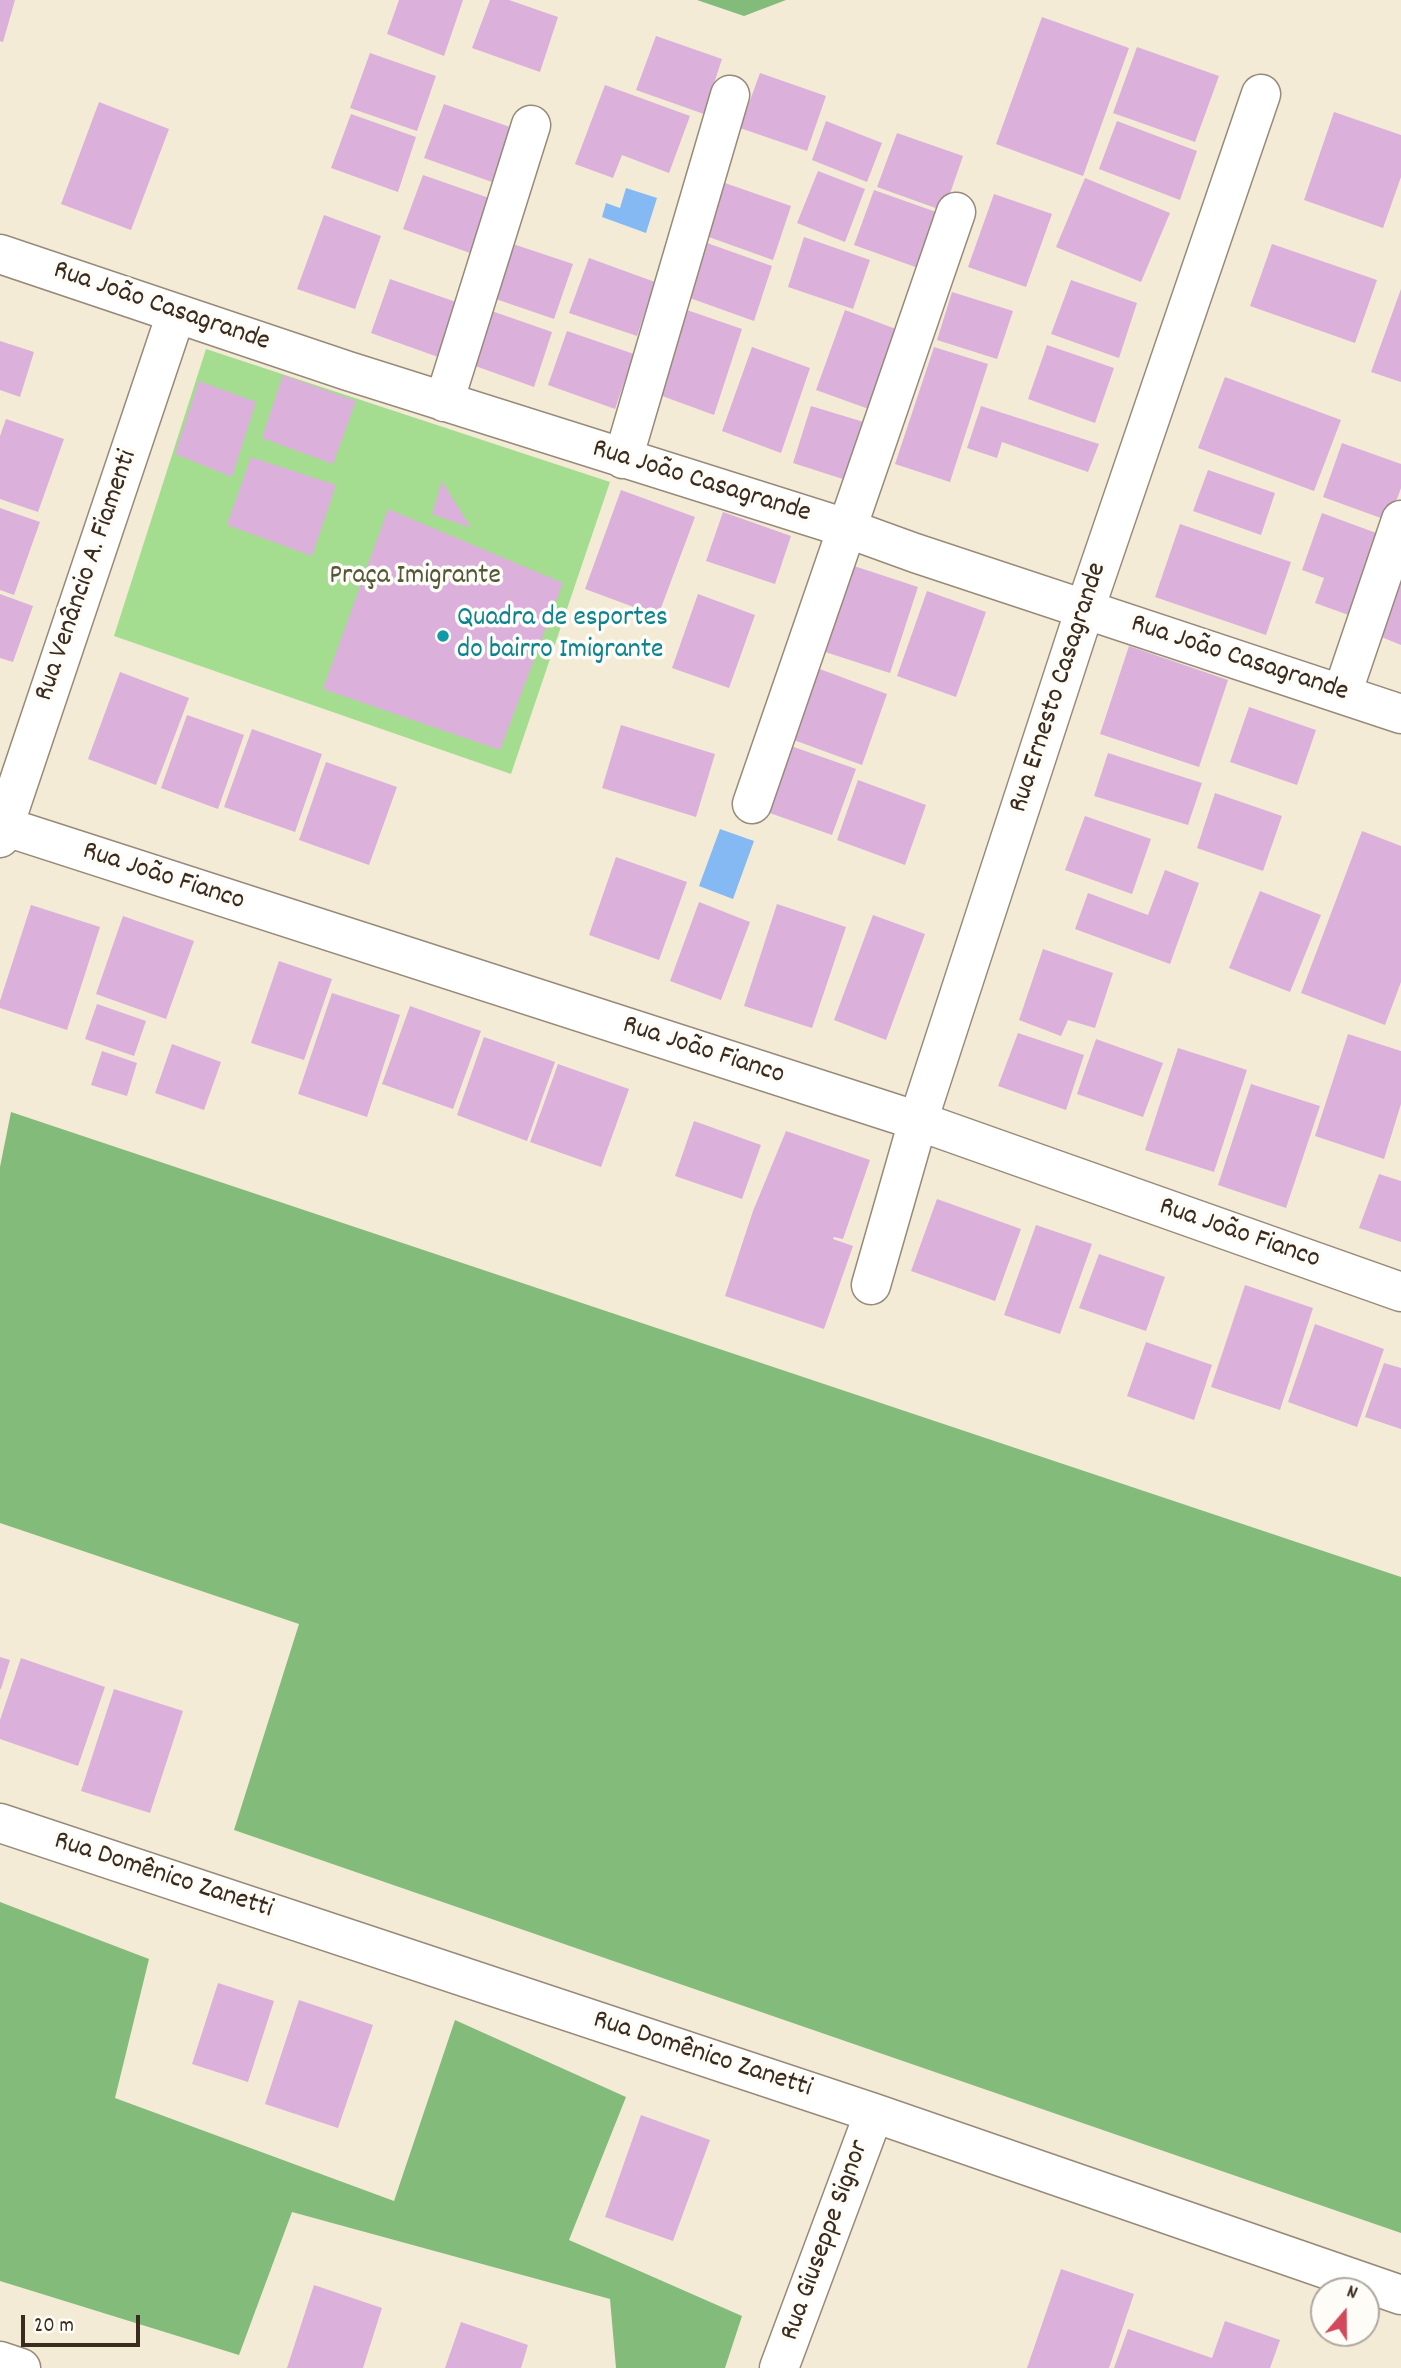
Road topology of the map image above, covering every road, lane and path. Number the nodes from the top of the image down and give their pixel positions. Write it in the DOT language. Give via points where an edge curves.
graph roads {
  1 [pos="1261,94"];
  2 [pos="730,95"];
  3 [pos="531,125"];
  4 [pos="956,212"];
  5 [pos="0,254"];
  6 [pos="176,314"];
  7 [pos="444,402"];
  8 [pos="623,458"];
  9 [pos="1401,520"];
  10 [pos="846,528"];
  11 [pos="1085,609"];
  12 [pos="1342,694"];
  13 [pos="1401,714"];
  14 [pos="752,804"];
  15 [pos="1,830"];
  16 [pos="918,1121"];
  17 [pos="871,1285"];
  18 [pos="1401,1292"];
  19 [pos="0,1823"];
  20 [pos="874,2113"];
  21 [pos="1401,2295"];
  22 [pos="0,2361"];
  23 [pos="21,2368"];
  24 [pos="779,2368"];
  1 -- 11 [label="street, Rua Ernesto Casagrande"];
  2 -- 8 [label="street"];
  3 -- 7 [label="street"];
  4 -- 10 [label="street"];
  5 -- 6 [label="street, Rua João Casagrande"];
  6 -- 7 [label="street, Rua João Casagrande"];
  6 -- 15 [label="street, Rua Venâncio A. Fiamenti"];
  7 -- 8 [label="street, Rua João Casagrande"];
  8 -- 10 [label="street, Rua João Casagrande"];
  9 -- 12 [label="street"];
  10 -- 11 [label="street, Rua João Casagrande"];
  10 -- 14 [label="street"];
  11 -- 12 [label="street, Rua João Casagrande"];
  11 -- 16 [label="street, Rua Ernesto Casagrande"];
  12 -- 13 [label="street, Rua João Casagrande"];
  15 -- 16 [label="street, Rua João Fianco"];
  16 -- 17 [label="street, Rua Ernesto Casagrande"];
  16 -- 18 [label="street, Rua João Fianco"];
  19 -- 20 [label="street, Rua Domênico Zanetti"];
  20 -- 21 [label="street, Rua Domênico Zanetti"];
  20 -- 24 [label="street, Rua Giuseppe Signor"];
  22 -- 23 [label="street"];
}
